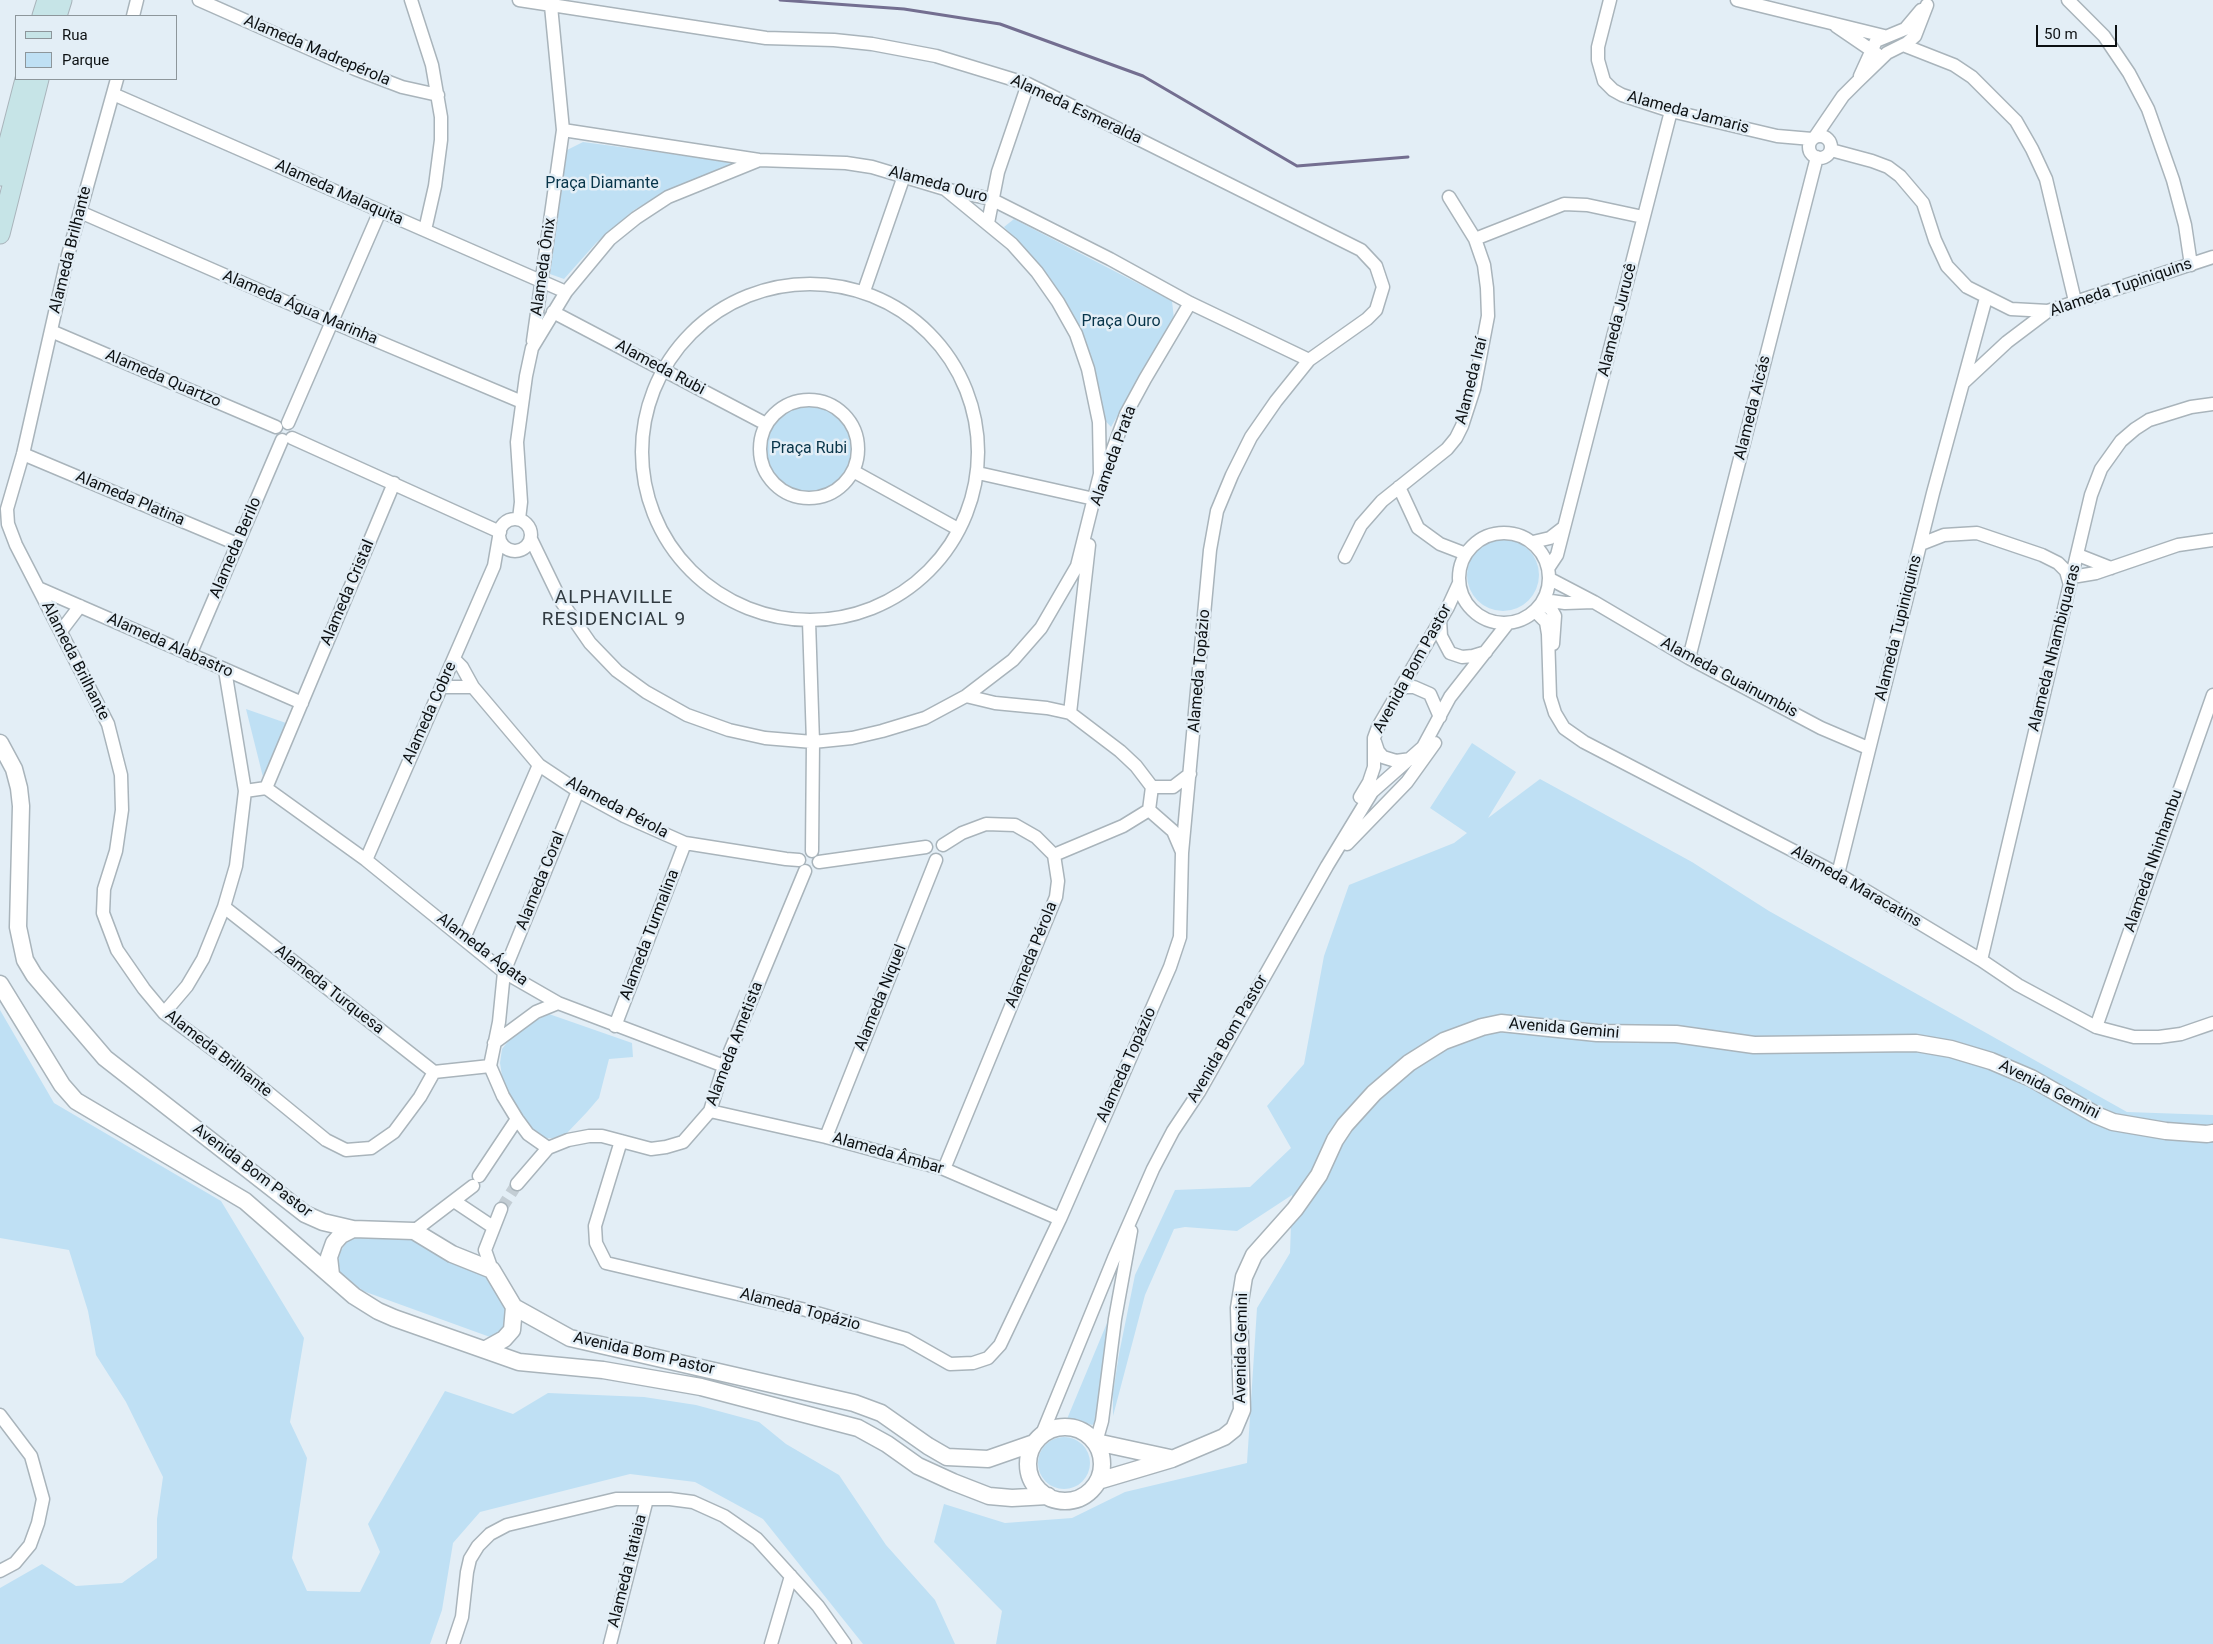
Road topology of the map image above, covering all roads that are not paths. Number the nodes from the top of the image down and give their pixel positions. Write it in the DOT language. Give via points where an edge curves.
graph roads {
  1 [pos="46,0"];
  2 [pos="62,0"];
  3 [pos="138,0"];
  4 [pos="198,0"];
  5 [pos="411,0"];
  6 [pos="519,0"];
  7 [pos="1610,0"];
  8 [pos="1737,0"];
  9 [pos="2068,0"];
  10 [pos="1929,3"];
  11 [pos="551,6"];
  12 [pos="42,15"];
  13 [pos="57,15"];
  14 [pos="133,15"];
  15 [pos="1832,24"];
  16 [pos="1910,32"];
  17 [pos="1884,36"];
  18 [pos="1903,45"];
  19 [pos="1871,49"];
  20 [pos="1928,54"];
  21 [pos="1883,57"];
  22 [pos="25,80"];
  23 [pos="39,80"];
  24 [pos="117,80"];
  25 [pos="1857,82"];
  26 [pos="1028,84"];
  27 [pos="113,94"];
  28 [pos="438,95"];
  29 [pos="1835,107"];
  30 [pos="1671,110"];
  31 [pos="562,130"];
  32 [pos="1813,146"];
  33 [pos="1830,146"];
  34 [pos="759,160"];
  35 [pos="0,176"];
  36 [pos="904,176"];
  37 [pos="946,189"];
  38 [pos="1449,197"];
  39 [pos="991,199"];
  40 [pos="380,211"];
  41 [pos="80,212"];
  42 [pos="1643,217"];
  43 [pos="988,223"];
  44 [pos="425,230"];
  45 [pos="0,234"];
  46 [pos="1474,239"];
  47 [pos="2213,257"];
  48 [pos="2191,265"];
  49 [pos="541,281"];
  50 [pos="1383,287"];
  51 [pos="864,291"];
  52 [pos="566,292"];
  53 [pos="1986,298"];
  54 [pos="2075,301"];
  55 [pos="1190,303"];
  56 [pos="2048,311"];
  57 [pos="553,312"];
  58 [pos="332,322"];
  59 [pos="51,331"];
  60 [pos="532,348"];
  61 [pos="1309,360"];
  62 [pos="660,368"];
  63 [pos="1963,383"];
  64 [pos="522,402"];
  65 [pos="2213,404"];
  66 [pos="766,424"];
  67 [pos="282,425"];
  68 [pos="287,439"];
  69 [pos="23,454"];
  70 [pos="853,471"];
  71 [pos="978,474"];
  72 [pos="394,483"];
  73 [pos="1399,486"];
  74 [pos="1094,498"];
  75 [pos="523,522"];
  76 [pos="1563,528"];
  77 [pos="958,529"];
  78 [pos="499,534"];
  79 [pos="531,538"];
  80 [pos="2213,540"];
  81 [pos="1533,542"];
  82 [pos="238,544"];
  83 [pos="1921,544"];
  84 [pos="517,550"];
  85 [pos="1466,554"];
  86 [pos="2078,555"];
  87 [pos="1345,557"];
  88 [pos="494,566"];
  89 [pos="2111,568"];
  90 [pos="547,572"];
  91 [pos="1549,573"];
  92 [pos="2071,581"];
  93 [pos="1459,583"];
  94 [pos="38,588"];
  95 [pos="1063,588"];
  96 [pos="1084,596"];
  97 [pos="1594,602"];
  98 [pos="1540,605"];
  99 [pos="80,606"];
  100 [pos="1440,620"];
  101 [pos="809,622"];
  102 [pos="1508,623"];
  103 [pos="61,630"];
  104 [pos="1486,652"];
  105 [pos="190,655"];
  106 [pos="1689,658"];
  107 [pos="454,659"];
  108 [pos="225,670"];
  109 [pos="442,687"];
  110 [pos="473,687"];
  111 [pos="1399,691"];
  112 [pos="2213,694"];
  113 [pos="966,696"];
  114 [pos="1450,697"];
  115 [pos="302,703"];
  116 [pos="1070,713"];
  117 [pos="1440,717"];
  118 [pos="1374,738"];
  119 [pos="813,742"];
  120 [pos="0,743"];
  121 [pos="1868,748"];
  122 [pos="1411,759"];
  123 [pos="539,765"];
  124 [pos="1190,774"];
  125 [pos="1152,787"];
  126 [pos="1173,787"];
  127 [pos="266,788"];
  128 [pos="245,791"];
  129 [pos="578,791"];
  130 [pos="1187,798"];
  131 [pos="1149,810"];
  132 [pos="1179,831"];
  133 [pos="686,844"];
  134 [pos="943,846"];
  135 [pos="926,848"];
  136 [pos="1054,855"];
  137 [pos="816,856"];
  138 [pos="366,860"];
  139 [pos="936,860"];
  140 [pos="802,865"];
  141 [pos="1327,866"];
  142 [pos="1838,874"];
  143 [pos="224,907"];
  144 [pos="464,938"];
  145 [pos="1980,960"];
  146 [pos="504,972"];
  147 [pos="0,984"];
  148 [pos="558,1003"];
  149 [pos="164,1013"];
  150 [pos="2213,1023"];
  151 [pos="615,1026"];
  152 [pos="2096,1027"];
  153 [pos="494,1043"];
  154 [pos="490,1066"];
  155 [pos="724,1066"];
  156 [pos="434,1072"];
  157 [pos="710,1112"];
  158 [pos="517,1119"];
  159 [pos="2211,1135"];
  160 [pos="826,1137"];
  161 [pos="621,1141"];
  162 [pos="551,1147"];
  163 [pos="944,1169"];
  164 [pos="517,1184"];
  165 [pos="454,1200"];
  166 [pos="501,1209"];
  167 [pos="1135,1214"];
  168 [pos="1060,1218"];
  169 [pos="494,1227"];
  170 [pos="353,1229"];
  171 [pos="414,1231"];
  172 [pos="492,1270"];
  173 [pos="331,1275"];
  174 [pos="514,1307"];
  175 [pos="486,1350"];
  176 [pos="1,1419"];
  177 [pos="1038,1438"];
  178 [pos="1096,1442"];
  179 [pos="1172,1459"];
  180 [pos="1098,1481"];
  181 [pos="1048,1496"];
  182 [pos="647,1499"];
  183 [pos="0,1572"];
  184 [pos="791,1576"];
  185 [pos="453,1644"];
  186 [pos="610,1644"];
  187 [pos="770,1644"];
  188 [pos="845,1644"];
  1 -- 12 [label="main road"];
  2 -- 13 [label="main road"];
  3 -- 14 [label="street"];
  4 -- 28 [label="street, Alameda Madrepérola" via="355,69 402,87"];
  5 -- 28 [label="street"];
  6 -- 11 [label="street, Alameda Esmeralda"];
  7 -- 30 [label="street, Alameda Jamaris" via="1598,47 1604,81 1622,95"];
  8 -- 15 [label="street"];
  9 -- 48 [label="street" via="2104,36 2148,109 2173,180"];
  10 -- 16 [label="street, Alameda Aicás"];
  11 -- 26 [label="street, Alameda Esmeralda" via="766,38 872,44 936,56"];
  11 -- 31 [label="street, Alameda Ônix"];
  15 -- 17 [label="street"];
  15 -- 19 [label="street"];
  16 -- 17 [label="street, Alameda Aicás"];
  16 -- 18 [label="street, Alameda Aicás"];
  16 -- 20 [label="street"];
  17 -- 19 [label="street, Alameda Aicás"];
  18 -- 20 [label="street"];
  18 -- 21 [label="street, Alameda Aicás"];
  19 -- 21 [label="street"];
  19 -- 25 [label="street, Alameda Aicás"];
  20 -- 54 [label="street" via="1972,77 2016,121 2046,179"];
  21 -- 25 [label="street, Alameda Aicás"];
  22 -- 35 [label="main road"];
  23 -- 45 [label="main road"];
  24 -- 27 [label="street, Alameda Brilhante"];
  25 -- 29 [label="street, Alameda Aicás"];
  26 -- 39 [label="street"];
  26 -- 50 [label="street, Alameda Esmeralda" via="1361,250 1376,266"];
  27 -- 40 [label="street, Alameda Malaquita"];
  27 -- 41 [label="street, Alameda Brilhante"];
  28 -- 44 [label="street" via="441,140"];
  29 -- 32 [label="street, Alameda Aicás"];
  29 -- 33 [label="street, Alameda Aicás"];
  30 -- 32 [label="street, Alameda Jamaris"];
  30 -- 42 [label="street, Alameda Jurucê"];
  31 -- 34 [label="street, Alameda Ouro"];
  31 -- 49 [label="street, Alameda Ônix"];
  32 -- 33 [label="street, Alameda Jamaris" via="1823,136"];
  32 -- 33 [label="street" via="1823,157"];
  32 -- 106 [label="street, Alameda Aicás"];
  33 -- 53 [label="street" via="1888,167 1900,176 1923,203 1947,266 1967,287"];
  34 -- 36 [label="street, Alameda Ouro" via="846,163"];
  34 -- 52 [label="street" via="668,197 636,218 610,239"];
  36 -- 37 [label="street, Alameda Ouro"];
  36 -- 51 [label="street"];
  37 -- 39 [label="street, Alameda Ouro"];
  37 -- 43 [label="street"];
  38 -- 46 [label="street, Alameda Iraí"];
  39 -- 43 [label="street"];
  39 -- 55 [label="street, Alameda Ouro"];
  40 -- 44 [label="street, Alameda Malaquita"];
  40 -- 58 [label="street"];
  41 -- 58 [label="street, Alameda Água Marinha"];
  41 -- 59 [label="street, Alameda Brilhante"];
  42 -- 46 [label="street" via="1587,205 1564,204"];
  42 -- 76 [label="street, Alameda Jurucê"];
  43 -- 74 [label="street" via="1036,272 1076,334 1088,369 1099,422 1100,474"];
  44 -- 49 [label="street, Alameda Malaquita"];
  46 -- 73 [label="street, Alameda Iraí" via="1484,265 1488,316 1474,388 1456,438 1447,449"];
  47 -- 48 [label="street, Alameda Tupiniquins"];
  48 -- 54 [label="street, Alameda Tupiniquins"];
  49 -- 52 [label="street, Alameda Malaquita"];
  49 -- 60 [label="street, Alameda Ônix"];
  50 -- 61 [label="street, Alameda Topázio" via="1376,310 1367,319"];
  51 -- 62 [label="street" via="836,285 801,284 765,291 710,318 686,338"];
  51 -- 71 [label="street" via="919,323 960,373 971,400 978,437"];
  52 -- 57 [label="street"];
  53 -- 56 [label="street" via="2011,309"];
  53 -- 63 [label="street, Alameda Tupiniquins"];
  54 -- 56 [label="street, Alameda Tupiniquins"];
  55 -- 61 [label="street, Alameda Ouro"];
  55 -- 74 [label="street, Alameda Prata" via="1126,414"];
  56 -- 63 [label="street, Alameda Tupiniquins" via="2007,342"];
  57 -- 60 [label="street"];
  57 -- 62 [label="street, Alameda Rubi"];
  58 -- 64 [label="street, Alameda Água Marinha"];
  58 -- 67 [label="street"];
  59 -- 67 [label="street, Alameda Quartzo"];
  59 -- 69 [label="street, Alameda Brilhante"];
  60 -- 64 [label="street, Alameda Ônix"];
  61 -- 124 [label="street, Alameda Topázio" via="1252,437 1217,511 1210,550"];
  62 -- 66 [label="street, Alameda Rubi"];
  62 -- 101 [label="street" via="645,410 641,450 645,488 670,545 700,577 742,606 785,620"];
  63 -- 83 [label="street, Alameda Tupiniquins"];
  64 -- 75 [label="street, Alameda Ônix" via="517,442"];
  65 -- 86 [label="street, Alameda Nhambiquaras" via="2149,420 2121,441 2101,469 2091,495"];
  66 -- 70 [label="street" via="789,404 804,400 833,406 854,429 857,459"];
  66 -- 70 [label="street" via="761,437 762,465 778,488 811,498 831,493"];
  67 -- 68 [label="street" via="294,429"];
  68 -- 72 [label="street"];
  68 -- 82 [label="street, Alameda Berilo"];
  69 -- 82 [label="street, Alameda Platina"];
  69 -- 94 [label="street, Alameda Brilhante" via="7,509 8,524"];
  70 -- 77 [label="street"];
  71 -- 74 [label="street"];
  71 -- 77 [label="street"];
  72 -- 78 [label="street"];
  72 -- 115 [label="street, Alameda Cristal"];
  73 -- 85 [label="street" via="1418,528 1440,544"];
  73 -- 87 [label="street, Alameda Iraí" via="1362,525"];
  74 -- 95 [label="street" via="1077,566"];
  74 -- 96 [label="street, Alameda Prata"];
  75 -- 78 [label="street" via="509,520"];
  75 -- 79 [label="street" via="532,534"];
  76 -- 81 [label="street" via="1550,538"];
  76 -- 91 [label="street, Alameda Jurucê" via="1557,556"];
  77 -- 101 [label="street" via="941,556 908,590 862,612"];
  78 -- 84 [label="street" via="503,546"];
  78 -- 88 [label="street, Alameda Cobre"];
  79 -- 84 [label="street" via="526,547"];
  79 -- 90 [label="street"];
  80 -- 89 [label="street" via="2178,545"];
  81 -- 85 [label="street" via="1509,532 1496,533 1484,537"];
  81 -- 91 [label="street" via="1543,553"];
  82 -- 105 [label="street, Alameda Berilo"];
  83 -- 92 [label="street" via="1944,535 1977,533 2042,555 2062,566"];
  83 -- 121 [label="street, Alameda Tupiniquins"];
  84 -- 88 [label="street, Alameda Cobre"];
  84 -- 90 [label="street"];
  85 -- 93 [label="street"];
  86 -- 89 [label="street"];
  86 -- 92 [label="street, Alameda Nhambiquaras"];
  88 -- 107 [label="street, Alameda Cobre"];
  89 -- 92 [label="street"];
  90 -- 119 [label="street" via="561,601 590,643 617,671 646,692 687,715 729,730 764,738"];
  91 -- 97 [label="street, Alameda Guainumbis"];
  91 -- 98 [label="street"];
  92 -- 145 [label="street, Alameda Nhambiquaras"];
  93 -- 100 [label="street, Avenida Bom Pastor"];
  93 -- 102 [label="street" via="1467,602 1481,617"];
  94 -- 99 [label="street, Alameda Alabastro"];
  94 -- 103 [label="street, Alameda Brilhante"];
  95 -- 96 [label="street"];
  95 -- 113 [label="street" via="1041,628 1013,660"];
  96 -- 116 [label="street, Alameda Prata"];
  97 -- 98 [label="street"];
  97 -- 106 [label="street, Alameda Guainumbis"];
  98 -- 102 [label="street" via="1523,619"];
  98 -- 142 [label="street, Alameda Maracatins" via="1546,622 1550,697 1554,713 1564,728 1584,742"];
  99 -- 103 [label="street"];
  99 -- 105 [label="street, Alameda Alabastro"];
  100 -- 104 [label="street" via="1442,636 1450,653 1462,657"];
  100 -- 111 [label="street, Avenida Bom Pastor"];
  101 -- 119 [label="street"];
  102 -- 104 [label="street, Avenida Bom Pastor"];
  103 -- 149 [label="street, Alameda Brilhante" via="108,724 121,774 122,810 116,851 104,889 103,913 117,950"];
  104 -- 114 [label="street, Avenida Bom Pastor"];
  105 -- 108 [label="street, Alameda Alabastro"];
  106 -- 121 [label="street, Alameda Guainumbis" via="1822,728"];
  107 -- 109 [label="street, Alameda Cobre"];
  107 -- 110 [label="street, Alameda Pérola"];
  108 -- 115 [label="street, Alameda Alabastro"];
  108 -- 128 [label="street"];
  109 -- 110 [label="street"];
  109 -- 138 [label="street, Alameda Cobre"];
  110 -- 123 [label="street, Alameda Pérola"];
  111 -- 117 [label="street" via="1414,686 1430,694"];
  111 -- 118 [label="street, Avenida Bom Pastor"];
  112 -- 152 [label="street, Alameda Nhinhambu"];
  113 -- 116 [label="street"];
  113 -- 119 [label="street" via="925,718 852,738"];
  114 -- 117 [label="street, Avenida Bom Pastor"];
  114 -- 141 [label="street, Avenida Bom Pastor" via="1430,752 1407,782"];
  115 -- 127 [label="street, Alameda Cristal"];
  116 -- 125 [label="street" via="1120,751"];
  117 -- 122 [label="street, Avenida Bom Pastor" via="1423,747"];
  118 -- 122 [label="street" via="1383,757 1396,761"];
  118 -- 141 [label="street, Avenida Bom Pastor" via="1374,767 1369,782 1343,826"];
  119 -- 137 [label="street"];
  120 -- 170 [label="street, Avenida Bom Pastor" via="14,769 19,788 18,927 25,960 34,975 105,1058 306,1214"];
  121 -- 142 [label="street, Alameda Tupiniquins"];
  122 -- 141 [label="street, Avenida Bom Pastor" via="1372,792"];
  123 -- 129 [label="street, Alameda Pérola"];
  123 -- 144 [label="street"];
  124 -- 126 [label="street"];
  124 -- 130 [label="street, Alameda Topázio"];
  125 -- 126 [label="street"];
  125 -- 131 [label="street"];
  126 -- 130 [label="street"];
  127 -- 128 [label="street"];
  127 -- 138 [label="street, Alameda Ágata"];
  128 -- 143 [label="street" via="236,866"];
  129 -- 133 [label="street, Alameda Pérola"];
  129 -- 146 [label="street, Alameda Coral"];
  130 -- 132 [label="street, Alameda Topázio"];
  131 -- 132 [label="street"];
  131 -- 136 [label="street" via="1123,826"];
  132 -- 168 [label="street, Alameda Topázio" via="1182,853 1180,937 1170,967"];
  133 -- 140 [label="street, Alameda Pérola"];
  133 -- 151 [label="street, Alameda Turmalina"];
  134 -- 135 [label="street" via="932,841"];
  134 -- 136 [label="street" via="962,833 986,824 1015,825 1036,836"];
  134 -- 139 [label="street" via="944,855"];
  135 -- 137 [label="street"];
  135 -- 139 [label="street" via="928,856"];
  136 -- 163 [label="street, Alameda Pérola" via="1058,881 1056,897"];
  137 -- 140 [label="street" via="816,868"];
  137 -- 140 [label="street" via="803,852"];
  138 -- 144 [label="street, Alameda Ágata"];
  139 -- 160 [label="street, Alameda Niquel"];
  140 -- 155 [label="street, Alameda Ametista"];
  141 -- 167 [label="street, Avenida Bom Pastor" via="1199,1092 1173,1131"];
  142 -- 145 [label="street, Alameda Maracatins"];
  143 -- 149 [label="street" via="203,959"];
  143 -- 156 [label="street, Alameda Turquesa"];
  144 -- 146 [label="street, Alameda Ágata"];
  145 -- 152 [label="street, Alameda Maracatins" via="2018,985"];
  146 -- 148 [label="street, Alameda Ágata"];
  146 -- 153 [label="street, Alameda Coral"];
  147 -- 173 [label="street, Avenida Bom Pastor" via="62,1085 76,1101 245,1201"];
  148 -- 151 [label="street, Alameda Ágata"];
  148 -- 153 [label="street" via="536,1012"];
  149 -- 156 [label="street, Alameda Brilhante" via="326,1140 346,1150 371,1148 394,1132"];
  150 -- 152 [label="street, Alameda Maracatins" via="2181,1034 2159,1037 2134,1037"];
  151 -- 155 [label="street, Alameda Ágata"];
  153 -- 154 [label="street, Alameda Coral"];
  154 -- 156 [label="street"];
  154 -- 158 [label="street"];
  155 -- 157 [label="street, Alameda Ametista"];
  157 -- 160 [label="street, Alameda Âmbar"];
  157 -- 161 [label="street, Alameda Ametista" via="683,1142 651,1148"];
  158 -- 162 [label="street" via="528,1134"];
  158 -- 165 [label="street" via="476,1181"];
  159 -- 179 [label="street, Avenida Gemini" via="2113,1122 2031,1078 1991,1061 1936,1046 1888,1042 1754,1045 1676,1034 1597,1033 1501,1023 1482,1027 1444,1041 1408,1063 1345,1125 1310,1189 1254,1255 1248,1267 1239,1308 1240,1419 1228,1435"];
  160 -- 163 [label="street, Alameda Âmbar"];
  161 -- 162 [label="street, Alameda Ametista" via="589,1136"];
  161 -- 168 [label="street, Alameda Topázio" via="595,1226 596,1243 606,1263 806,1310 906,1340 950,1364 973,1363 988,1358 1000,1345"];
  162 -- 164 [label="street"];
  163 -- 168 [label="street, Alameda Âmbar"];
  165 -- 169 [label="street"];
  165 -- 171 [label="street"];
  166 -- 169 [label="street"];
  167 -- 177 [label="street, Avenida Bom Pastor"];
  167 -- 178 [label="street, Avenida Bom Pastor"];
  169 -- 172 [label="street" via="485,1250"];
  170 -- 171 [label="street, Avenida Bom Pastor"];
  170 -- 173 [label="street" via="334,1243 329,1257"];
  171 -- 172 [label="street, Avenida Bom Pastor" via="452,1254"];
  172 -- 174 [label="street"];
  173 -- 175 [label="street, Avenida Bom Pastor" via="354,1296 378,1311"];
  174 -- 175 [label="street" via="512,1330"];
  174 -- 177 [label="street, Avenida Bom Pastor" via="570,1338 854,1403 881,1413 947,1456 988,1459"];
  175 -- 181 [label="street, Avenida Bom Pastor" via="519,1362 603,1370 701,1387 813,1416 858,1428 918,1466 977,1492 1012,1498"];
  176 -- 183 [label="street" via="31,1456 42,1499 30,1545 15,1563"];
  177 -- 178 [label="street" via="1053,1428 1070,1427 1086,1433"];
  177 -- 181 [label="street" via="1030,1454 1030,1477 1036,1487"];
  178 -- 179 [label="street"];
  178 -- 180 [label="street" via="1102,1466"];
  179 -- 180 [label="street, Avenida Gemini"];
  180 -- 181 [label="street" via="1076,1499 1057,1500"];
  182 -- 184 [label="street" via="692,1502 724,1516 757,1539"];
  182 -- 185 [label="street" via="616,1499 584,1506 507,1525 490,1534 470,1559 462,1617"];
  182 -- 186 [label="street, Alameda Itatiaia"];
  184 -- 187 [label="street"];
  184 -- 188 [label="street"];
}
